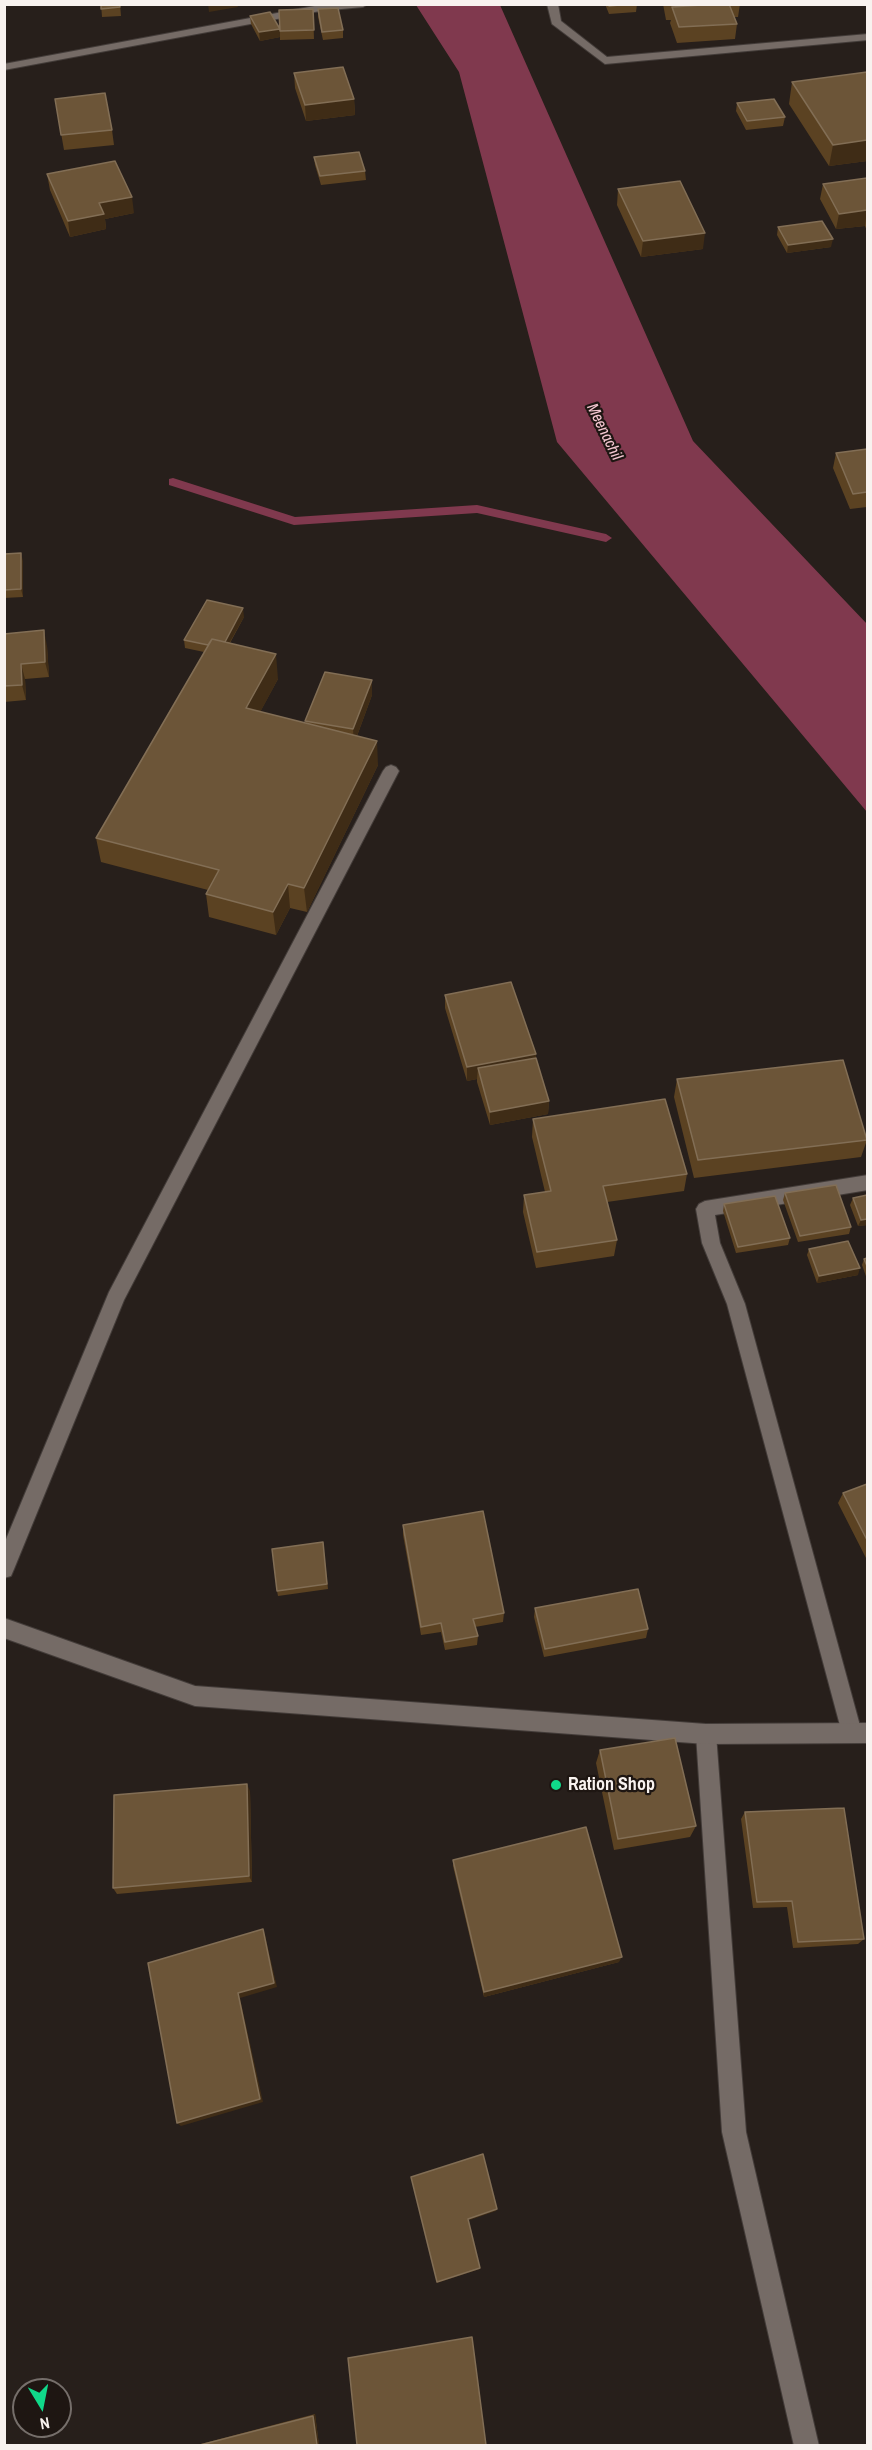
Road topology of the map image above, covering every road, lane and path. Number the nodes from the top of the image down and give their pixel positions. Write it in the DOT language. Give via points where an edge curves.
graph roads {
  1 [pos="552,4"];
  2 [pos="362,5"];
  3 [pos="283,9"];
  4 [pos="867,37"];
  5 [pos="4,67"];
  6 [pos="391,771"];
  7 [pos="867,1182"];
  8 [pos="4,1569"];
  9 [pos="4,1628"];
  10 [pos="860,1733"];
  11 [pos="706,1734"];
  12 [pos="807,2445"];
  1 -- 4 [label="street" via="556,22 606,61"];
  2 -- 3 [label="street"];
  3 -- 5 [label="street"];
  6 -- 8 [label="street" via="116,1298"];
  7 -- 10 [label="street" via="705,1209 711,1243 736,1304 811,1575"];
  9 -- 11 [label="street" via="195,1696"];
  10 -- 11 [label="street"];
  11 -- 12 [label="street" via="734,2132"];
}
